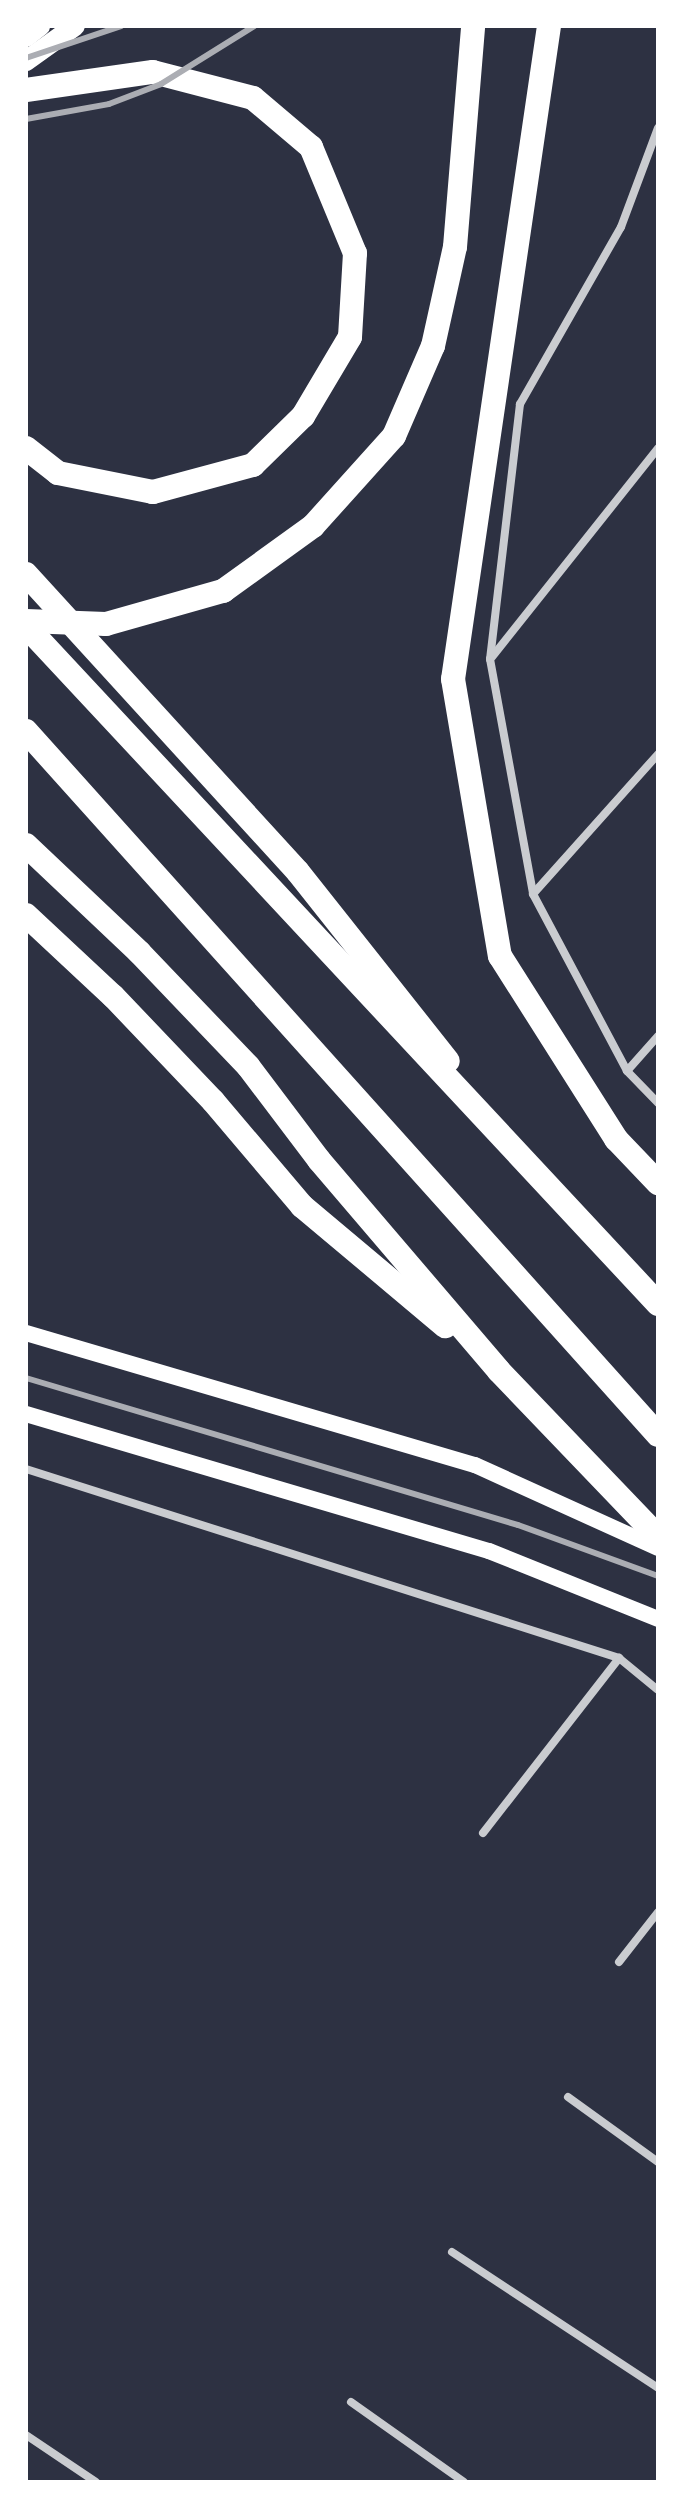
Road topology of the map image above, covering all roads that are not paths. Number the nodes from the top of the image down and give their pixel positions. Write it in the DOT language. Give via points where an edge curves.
graph roads {
  1 [pos="40,26"];
  2 [pos="75,26"];
  3 [pos="473,26"];
  4 [pos="549,26"];
  5 [pos="26,37"];
  6 [pos="26,61"];
  7 [pos="26,90"];
  8 [pos="658,128"];
  9 [pos="26,448"];
  10 [pos="658,448"];
  11 [pos="26,574"];
  12 [pos="26,623"];
  13 [pos="490,659"];
  14 [pos="26,731"];
  15 [pos="658,754"];
  16 [pos="26,845"];
  17 [pos="533,894"];
  18 [pos="26,915"];
  19 [pos="658,1036"];
  20 [pos="627,1071"];
  21 [pos="658,1103"];
  22 [pos="658,1183"];
  23 [pos="559,1200"];
  24 [pos="658,1304"];
  25 [pos="26,1333"];
  26 [pos="499,1371"];
  27 [pos="26,1414"];
  28 [pos="658,1435"];
  29 [pos="26,1469"];
  30 [pos="658,1537"];
  31 [pos="658,1548"];
  32 [pos="658,1619"];
  33 [pos="619,1658"];
  34 [pos="658,1690"];
  35 [pos="483,1833"];
  36 [pos="658,1912"];
  37 [pos="619,1962"];
  38 [pos="568,2097"];
  39 [pos="658,2162"];
  40 [pos="452,2252"];
  41 [pos="658,2388"];
  42 [pos="351,2402"];
  43 [pos="26,2435"];
  44 [pos="96,2482"];
  45 [pos="464,2482"];
  1 -- 5 [label="main road"];
  2 -- 6 [label="main road"];
  3 -- 12 [label="highway" via="455,247 433,346 394,436 313,526 223,591 106,624"];
  4 -- 22 [label="highway" via="453,679 500,956 616,1139"];
  7 -- 9 [label="highway" via="153,72 253,98 311,147 355,253 350,337 303,416 253,465 153,492 58,473"];
  8 -- 13 [label="street" via="621,227 520,404"];
  10 -- 13 [label="street"];
  11 -- 23 [label="highway" via="298,872"];
  12 -- 23 [label="highway"];
  13 -- 17 [label="street"];
  14 -- 28 [label="highway"];
  15 -- 17 [label="street"];
  16 -- 26 [label="highway" via="248,1066 319,1160"];
  17 -- 20 [label="street"];
  18 -- 26 [label="highway" via="203,1090 302,1206"];
  19 -- 20 [label="street"];
  20 -- 21 [label="street"];
  23 -- 24 [label="highway"];
  25 -- 31 [label="main road" via="475,1465"];
  26 -- 30 [label="highway"];
  27 -- 32 [label="main road" via="489,1551"];
  29 -- 33 [label="street"];
  33 -- 34 [label="street"];
  33 -- 35 [label="street"];
  36 -- 37 [label="street"];
  38 -- 39 [label="street"];
  40 -- 41 [label="street"];
  42 -- 45 [label="street"];
  43 -- 44 [label="street"];
}
